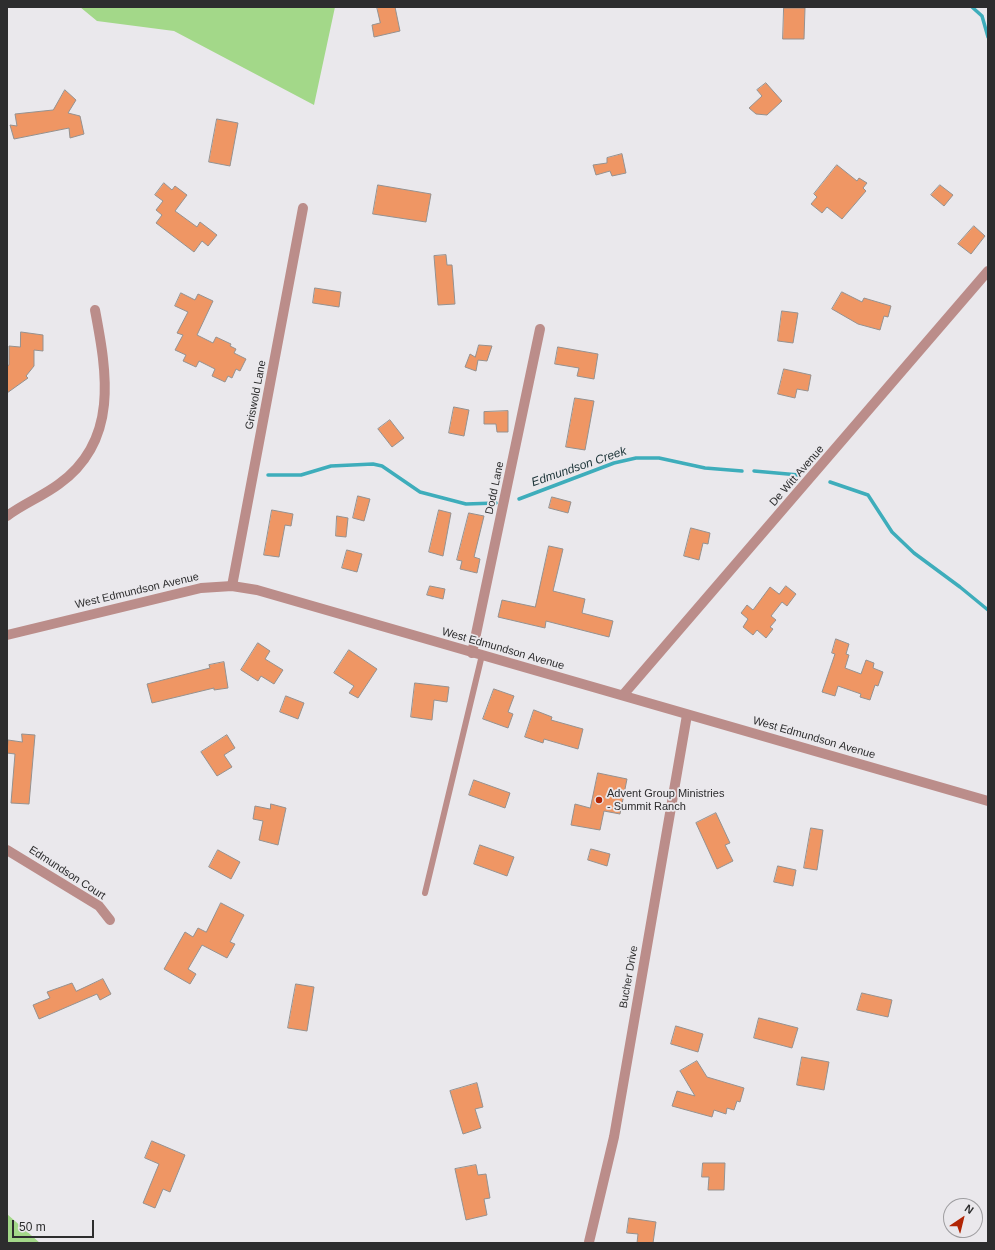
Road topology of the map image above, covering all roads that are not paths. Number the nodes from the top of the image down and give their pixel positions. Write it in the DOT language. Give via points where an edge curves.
graph roads {
  1 [pos="303,208"];
  2 [pos="988,271"];
  3 [pos="95,310"];
  4 [pos="540,329"];
  5 [pos="7,516"];
  6 [pos="232,586"];
  7 [pos="7,635"];
  8 [pos="477,654"];
  9 [pos="624,695"];
  10 [pos="687,714"];
  11 [pos="988,801"];
  12 [pos="7,850"];
  13 [pos="425,893"];
  14 [pos="110,920"];
  15 [pos="589,1242"];
  1 -- 6 [label="street, Griswold Lane"];
  2 -- 9 [label="street, De Witt Avenue"];
  3 -- 5 [label="street" via="106,402 93,446 82,464 60,484"];
  4 -- 8 [label="street, Dodd Lane"];
  6 -- 7 [label="street, West Edmundson Avenue" via="193,590"];
  6 -- 8 [label="street, West Edmundson Avenue" via="257,590"];
  8 -- 9 [label="street, West Edmundson Avenue"];
  8 -- 13 [label="lane"];
  9 -- 10 [label="street, West Edmundson Avenue"];
  10 -- 11 [label="street, West Edmundson Avenue"];
  10 -- 15 [label="street, Bucher Drive" via="614,1137"];
  12 -- 14 [label="street, Edmundson Court" via="99,906"];
}
